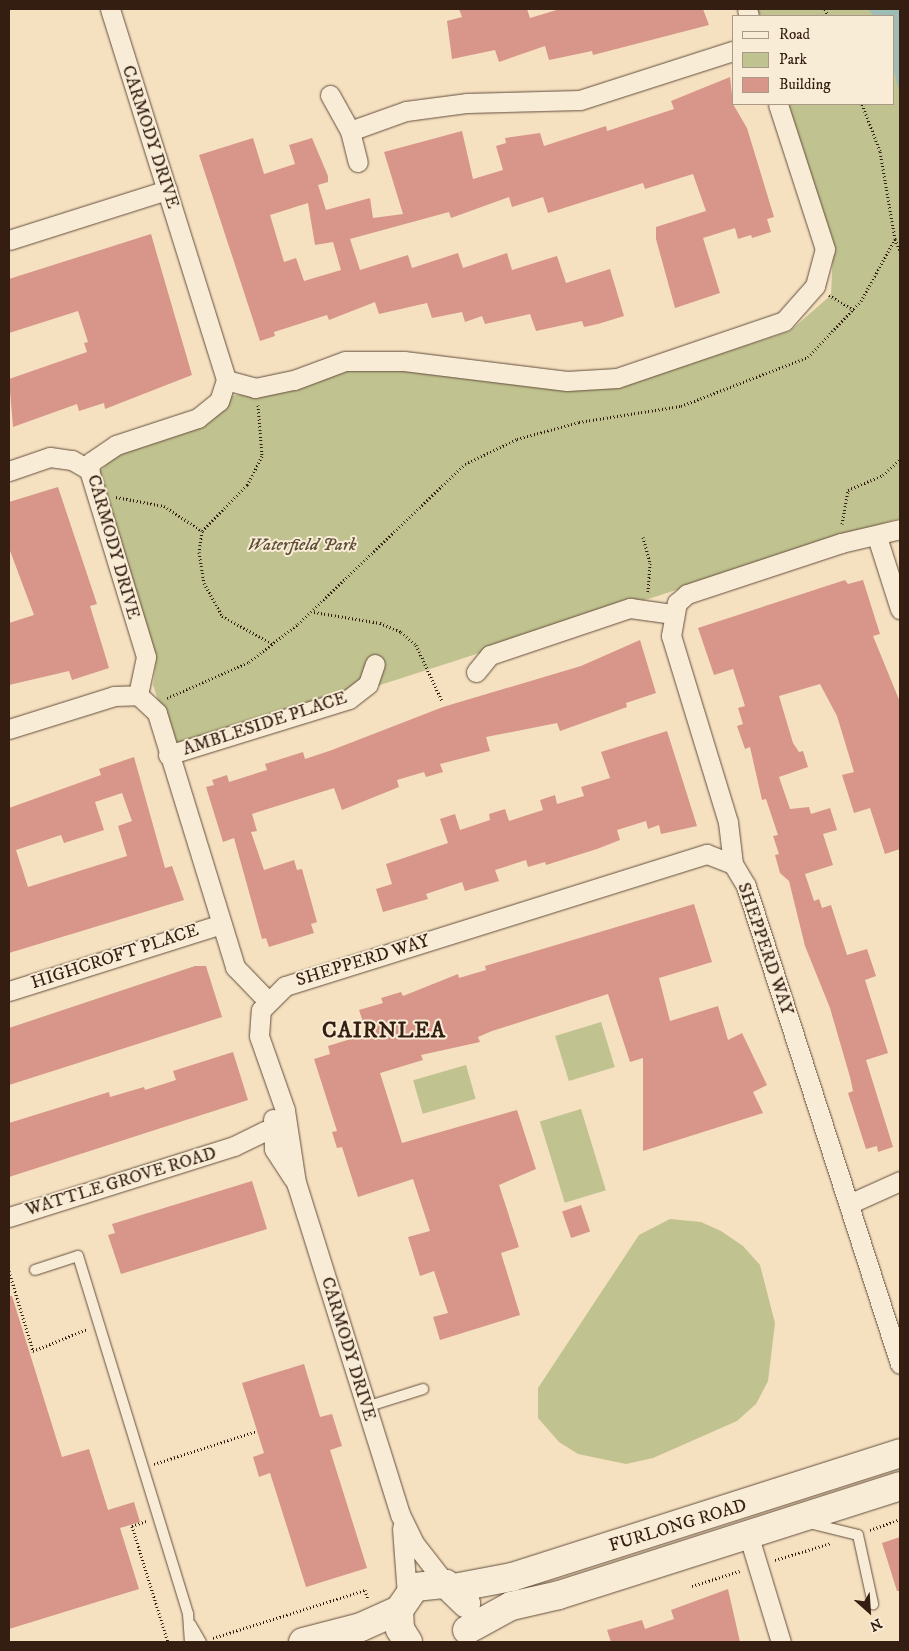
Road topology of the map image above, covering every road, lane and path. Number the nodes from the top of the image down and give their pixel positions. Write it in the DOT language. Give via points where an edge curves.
graph roads {
  1 [pos="98,9"];
  2 [pos="108,9"];
  3 [pos="732,51"];
  4 [pos="330,95"];
  5 [pos="778,105"];
  6 [pos="862,105"];
  7 [pos="350,131"];
  8 [pos="358,162"];
  9 [pos="167,190"];
  10 [pos="9,240"];
  11 [pos="895,240"];
  12 [pos="900,250"];
  13 [pos="815,286"];
  14 [pos="854,310"];
  15 [pos="226,380"];
  16 [pos="255,388"];
  17 [pos="900,459"];
  18 [pos="89,470"];
  19 [pos="9,471"];
  20 [pos="93,493"];
  21 [pos="900,529"];
  22 [pos="202,531"];
  23 [pos="643,537"];
  24 [pos="877,537"];
  25 [pos="841,543"];
  26 [pos="900,609"];
  27 [pos="647,610"];
  28 [pos="313,612"];
  29 [pos="672,614"];
  30 [pos="273,644"];
  31 [pos="376,664"];
  32 [pos="476,672"];
  33 [pos="144,699"];
  34 [pos="442,701"];
  35 [pos="9,729"];
  36 [pos="168,755"];
  37 [pos="733,864"];
  38 [pos="222,924"];
  39 [pos="9,991"];
  40 [pos="266,1000"];
  41 [pos="277,1136"];
  42 [pos="900,1180"];
  43 [pos="849,1204"];
  44 [pos="9,1217"];
  45 [pos="35,1270"];
  46 [pos="9,1271"];
  47 [pos="99,1325"];
  48 [pos="900,1364"];
  49 [pos="423,1389"];
  50 [pos="366,1407"];
  51 [pos="257,1431"];
  52 [pos="900,1453"];
  53 [pos="143,1467"];
  54 [pos="900,1486"];
  55 [pos="148,1514"];
  56 [pos="400,1514"];
  57 [pos="900,1519"];
  58 [pos="798,1520"];
  59 [pos="858,1534"];
  60 [pos="749,1536"];
  61 [pos="758,1565"];
  62 [pos="450,1586"];
  63 [pos="692,1586"];
  64 [pos="403,1602"];
  65 [pos="873,1604"];
  66 [pos="374,1622"];
  67 [pos="463,1638"];
  68 [pos="168,1642"];
  69 [pos="198,1642"];
  70 [pos="303,1642"];
  71 [pos="408,1642"];
  72 [pos="781,1642"];
  1 -- 2 [label="street"];
  2 -- 9 [label="street, CARMODY DRIVE"];
  3 -- 7 [label="street" via="580,100 459,104 406,111"];
  4 -- 7 [label="street"];
  5 -- 13 [label="street" via="825,250"];
  6 -- 11 [label="path" via="880,151"];
  7 -- 8 [label="street"];
  9 -- 10 [label="street"];
  9 -- 15 [label="street, CARMODY DRIVE"];
  11 -- 12 [label="path"];
  11 -- 14 [label="path"];
  13 -- 14 [label="path"];
  13 -- 16 [label="street" via="784,321 617,378 567,381 404,361 345,361 294,380"];
  14 -- 28 [label="path" via="808,357 755,381 680,406 579,422 517,439 465,464"];
  15 -- 16 [label="street"];
  15 -- 18 [label="street, CARMODY DRIVE" via="220,400 198,418 116,444 90,462"];
  16 -- 22 [label="path" via="262,423 262,456 247,485"];
  17 -- 25 [label="path" via="883,475 848,490"];
  18 -- 19 [label="street" via="72,460 50,457"];
  18 -- 20 [label="street, CARMODY DRIVE"];
  20 -- 22 [label="path" via="164,506"];
  20 -- 33 [label="street, CARMODY DRIVE" via="146,657"];
  21 -- 24 [label="street"];
  22 -- 30 [label="path" via="199,552 204,583 222,616"];
  23 -- 27 [label="path" via="650,563"];
  24 -- 25 [label="street"];
  24 -- 26 [label="street"];
  25 -- 29 [label="street" via="687,594"];
  27 -- 29 [label="street"];
  27 -- 32 [label="street" via="630,608 490,655"];
  28 -- 30 [label="path"];
  28 -- 34 [label="path" via="380,623 400,632 416,645"];
  29 -- 37 [label="street" via="671,636 728,822"];
  30 -- 33 [label="path" via="250,662"];
  31 -- 36 [label="street, AMBLESIDE PLACE" via="368,684 349,699"];
  33 -- 35 [label="street" via="114,696"];
  33 -- 36 [label="street"];
  36 -- 38 [label="street"];
  37 -- 40 [label="street, SHEPPERD WAY" via="708,854 284,986"];
  37 -- 43 [label="street, SHEPPERD WAY" via="746,886"];
  38 -- 39 [label="street, HIGHCROFT PLACE"];
  38 -- 40 [label="street" via="235,967"];
  40 -- 41 [label="street" via="260,1010 259,1036 275,1087"];
  41 -- 44 [label="street, WATTLE GROVE ROAD" via="234,1146"];
  41 -- 50 [label="street, CARMODY DRIVE" via="296,1184"];
  42 -- 43 [label="street"];
  43 -- 48 [label="street, SHEPPERD WAY"];
  45 -- 47 [label="lane" via="78,1256"];
  46 -- 47 [label="path" via="33,1351"];
  47 -- 53 [label="lane"];
  49 -- 50 [label="lane"];
  50 -- 56 [label="street, CARMODY DRIVE"];
  51 -- 53 [label="path"];
  52 -- 62 [label="main road, FURLONG ROAD" via="521,1574"];
  53 -- 69 [label="lane"];
  54 -- 58 [label="main road, FURLONG ROAD"];
  55 -- 68 [label="path" via="150,1520 132,1526"];
  56 -- 62 [label="street, CARMODY DRIVE"];
  56 -- 64 [label="street, CARMODY DRIVE"];
  57 -- 59 [label="path"];
  58 -- 59 [label="lane"];
  58 -- 60 [label="main road, FURLONG ROAD"];
  59 -- 61 [label="path"];
  59 -- 65 [label="lane"];
  60 -- 61 [label="street"];
  60 -- 67 [label="main road, FURLONG ROAD" via="511,1606"];
  61 -- 63 [label="path"];
  61 -- 72 [label="street"];
  62 -- 64 [label="main road, FURLONG ROAD" via="425,1583"];
  62 -- 67 [label="main road" via="468,1607"];
  64 -- 66 [label="main road"];
  64 -- 71 [label="main road" via="400,1629"];
  66 -- 69 [label="path" via="365,1590"];
  66 -- 70 [label="main road"];
}
